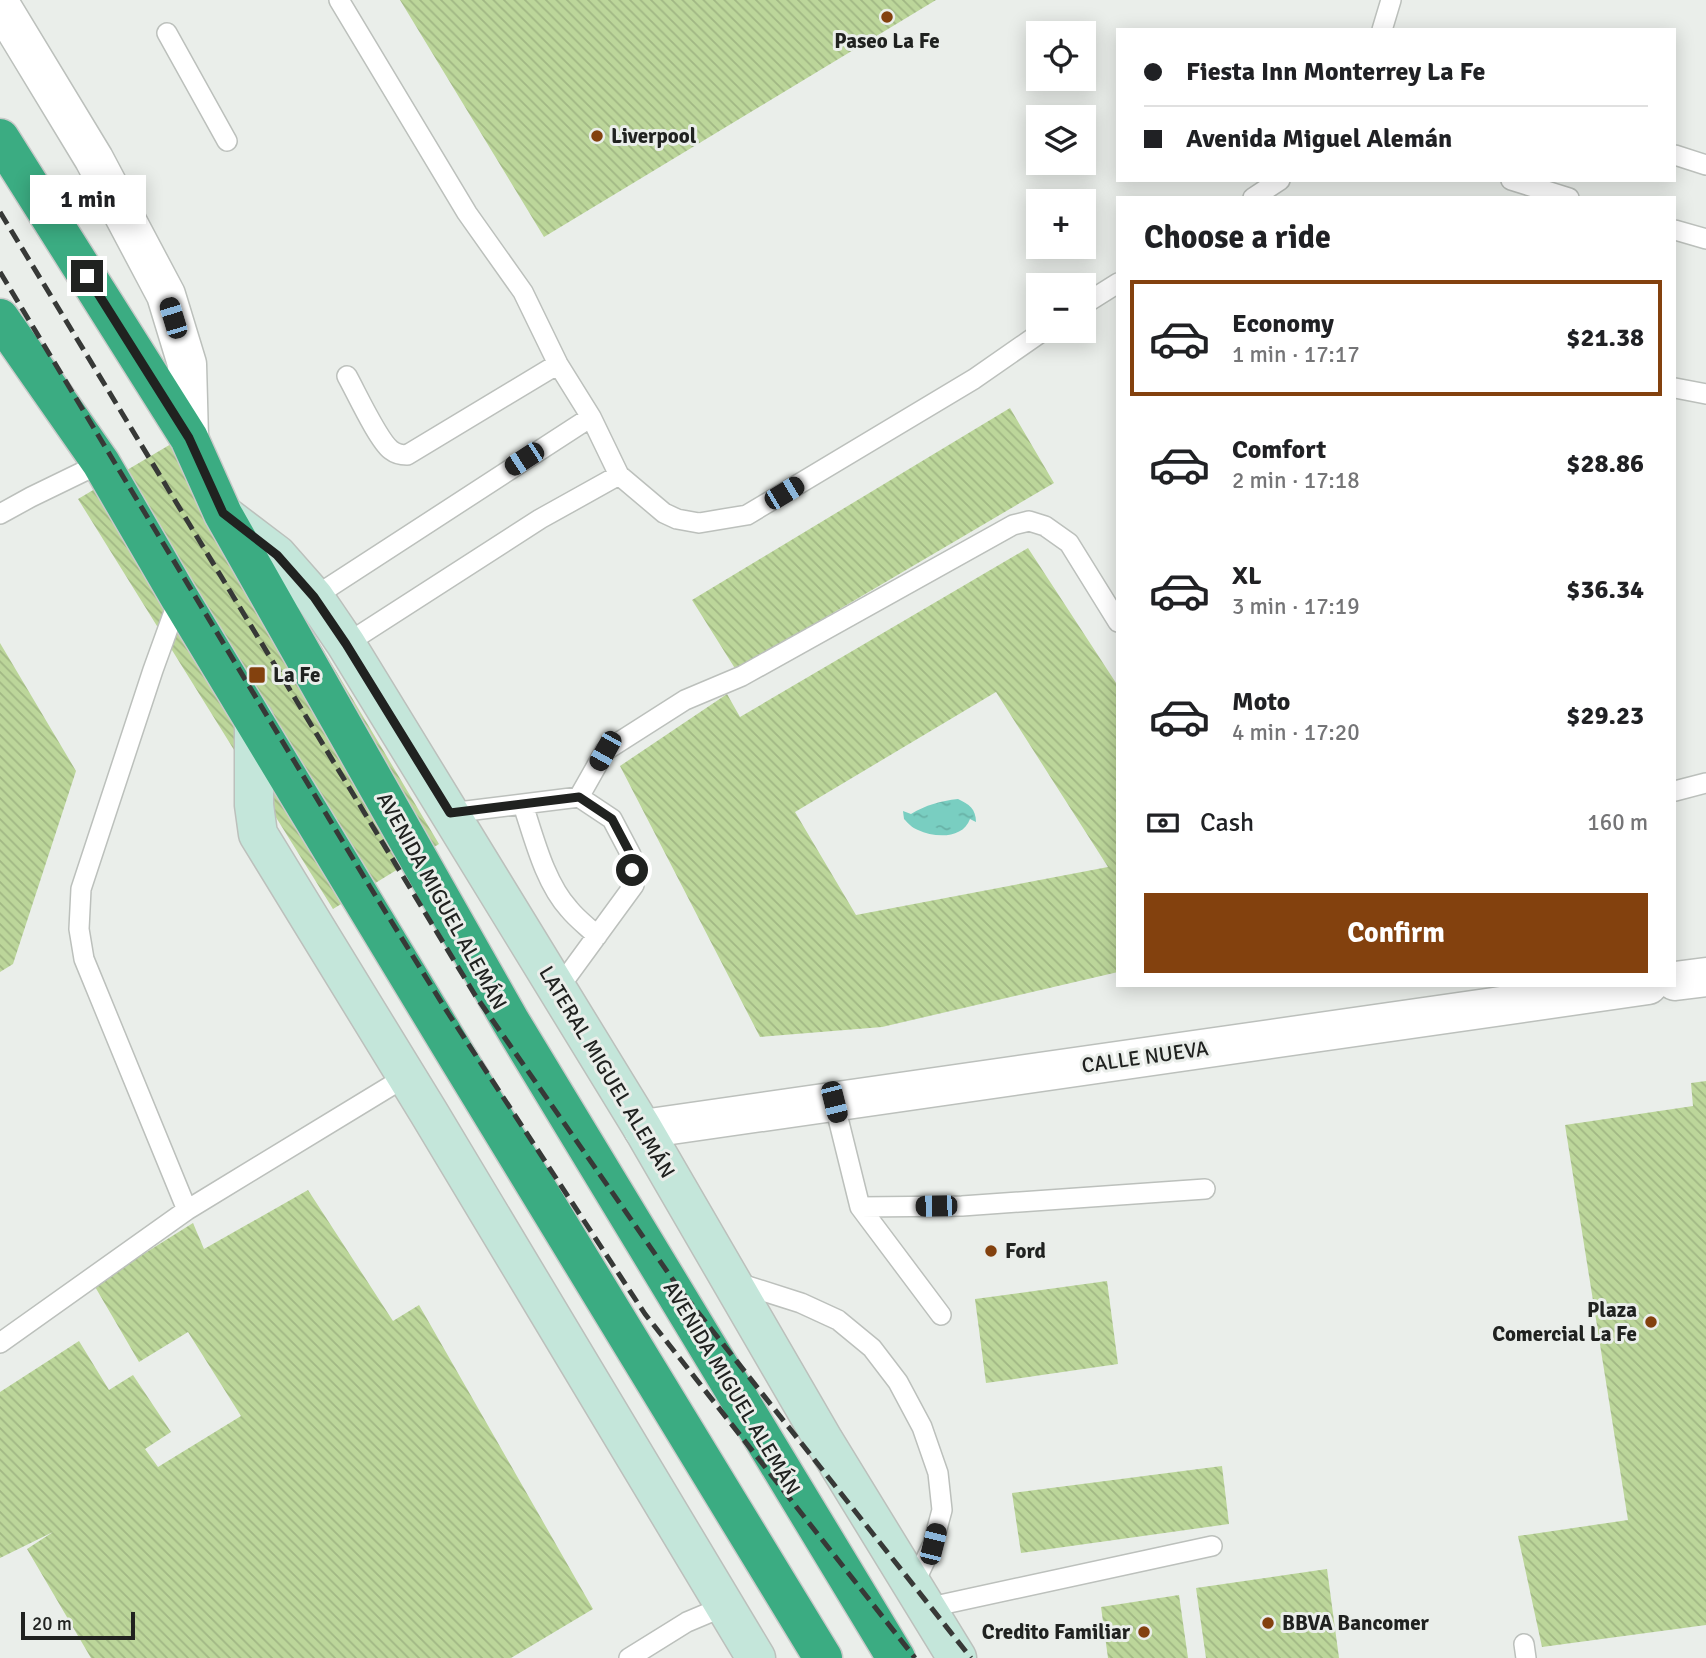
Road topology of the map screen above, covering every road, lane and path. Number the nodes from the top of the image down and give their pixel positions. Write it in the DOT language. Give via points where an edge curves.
graph roads {
  1 [pos="339,0"];
  2 [pos="1391,0"];
  3 [pos="0,4"];
  4 [pos="1383,28"];
  5 [pos="167,33"];
  6 [pos="0,138"];
  7 [pos="227,141"];
  8 [pos="1676,155"];
  9 [pos="1706,165"];
  10 [pos="1277,182"];
  11 [pos="1517,182"];
  12 [pos="1256,196"];
  13 [pos="1563,196"];
  14 [pos="1676,230"];
  15 [pos="1706,239"];
  16 [pos="1116,284"];
  17 [pos="1096,297"];
  18 [pos="0,318"];
  19 [pos="1026,343"];
  20 [pos="558,363"];
  21 [pos="346,376"];
  22 [pos="1676,388"];
  23 [pos="1706,394"];
  24 [pos="591,417"];
  25 [pos="189,438"];
  26 [pos="101,463"];
  27 [pos="619,475"];
  28 [pos="223,513"];
  29 [pos="0,514"];
  30 [pos="179,597"];
  31 [pos="314,597"];
  32 [pos="1116,619"];
  33 [pos="346,644"];
  34 [pos="254,719"];
  35 [pos="1706,783"];
  36 [pos="1676,792"];
  37 [pos="579,797"];
  38 [pos="523,805"];
  39 [pos="450,813"];
  40 [pos="597,936"];
  41 [pos="1706,977"];
  42 [pos="1676,981"];
  43 [pos="1634,987"];
  44 [pos="558,989"];
  45 [pos="407,1076"];
  46 [pos="834,1102"];
  47 [pos="643,1129"];
  48 [pos="1205,1189"];
  49 [pos="860,1207"];
  50 [pos="187,1210"];
  51 [pos="730,1280"];
  52 [pos="942,1315"];
  53 [pos="0,1343"];
  54 [pos="1212,1546"];
  55 [pos="920,1597"];
  56 [pos="725,1606"];
  57 [pos="629,1658"];
  58 [pos="755,1658"];
  59 [pos="823,1658"];
  60 [pos="896,1658"];
  61 [pos="957,1658"];
  1 -- 20 [label="lane" via="467,213 523,292"];
  2 -- 4 [label="lane"];
  3 -- 25 [label="street" via="94,159 166,295 187,364"];
  5 -- 7 [label="lane"];
  6 -- 25 [label="highway, AVENIDA MIGUEL ALEMÁN"];
  8 -- 9 [label="lane"];
  10 -- 12 [label="lane"];
  11 -- 13 [label="lane"];
  14 -- 15 [label="lane"];
  16 -- 17 [label="lane"];
  18 -- 26 [label="highway"];
  19 -- 27 [label="lane" via="747,515 699,523 677,519"];
  20 -- 21 [label="lane" via="407,455 391,450 382,440"];
  20 -- 24 [label="lane"];
  22 -- 23 [label="lane"];
  24 -- 27 [label="lane"];
  24 -- 31 [label="lane"];
  25 -- 28 [label="highway, AVENIDA MIGUEL ALEMÁN"];
  26 -- 29 [label="lane"];
  26 -- 30 [label="highway"];
  27 -- 33 [label="lane" via="540,519"];
  28 -- 31 [label="street, LATERAL MIGUEL ALEMÁN" via="277,555"];
  28 -- 60 [label="highway, AVENIDA MIGUEL ALEMÁN" via="511,1022"];
  30 -- 34 [label="highway"];
  30 -- 50 [label="lane" via="81,889 79,929 84,959"];
  31 -- 33 [label="street, LATERAL MIGUEL ALEMÁN"];
  32 -- 37 [label="lane" via="1069,543 1030,521 1013,525 742,676 685,700 605,751"];
  33 -- 39 [label="street, LATERAL MIGUEL ALEMÁN"];
  34 -- 45 [label="street" via="258,834"];
  34 -- 59 [label="highway"];
  35 -- 36 [label="lane"];
  37 -- 38 [label="lane"];
  37 -- 40 [label="lane" via="612,819 631,855 634,886"];
  38 -- 39 [label="lane"];
  38 -- 40 [label="lane" via="556,890 567,908"];
  39 -- 44 [label="street, LATERAL MIGUEL ALEMÁN"];
  40 -- 44 [label="lane"];
  41 -- 42 [label="street"];
  43 -- 46 [label="street, CALLE NUEVA"];
  44 -- 47 [label="street, LATERAL MIGUEL ALEMÁN"];
  45 -- 50 [label="lane"];
  45 -- 56 [label="street"];
  46 -- 47 [label="street, CALLE NUEVA"];
  46 -- 49 [label="lane"];
  47 -- 51 [label="street, LATERAL MIGUEL ALEMÁN"];
  48 -- 49 [label="lane" via="961,1206"];
  49 -- 52 [label="lane"];
  50 -- 53 [label="lane"];
  51 -- 55 [label="street, LATERAL MIGUEL ALEMÁN"];
  51 -- 55 [label="lane" via="838,1320 872,1349 898,1382 922,1427 938,1473 942,1510"];
  54 -- 55 [label="lane"];
  55 -- 61 [label="street, LATERAL MIGUEL ALEMÁN"];
  56 -- 57 [label="lane" via="687,1622"];
  56 -- 58 [label="street"];
}
